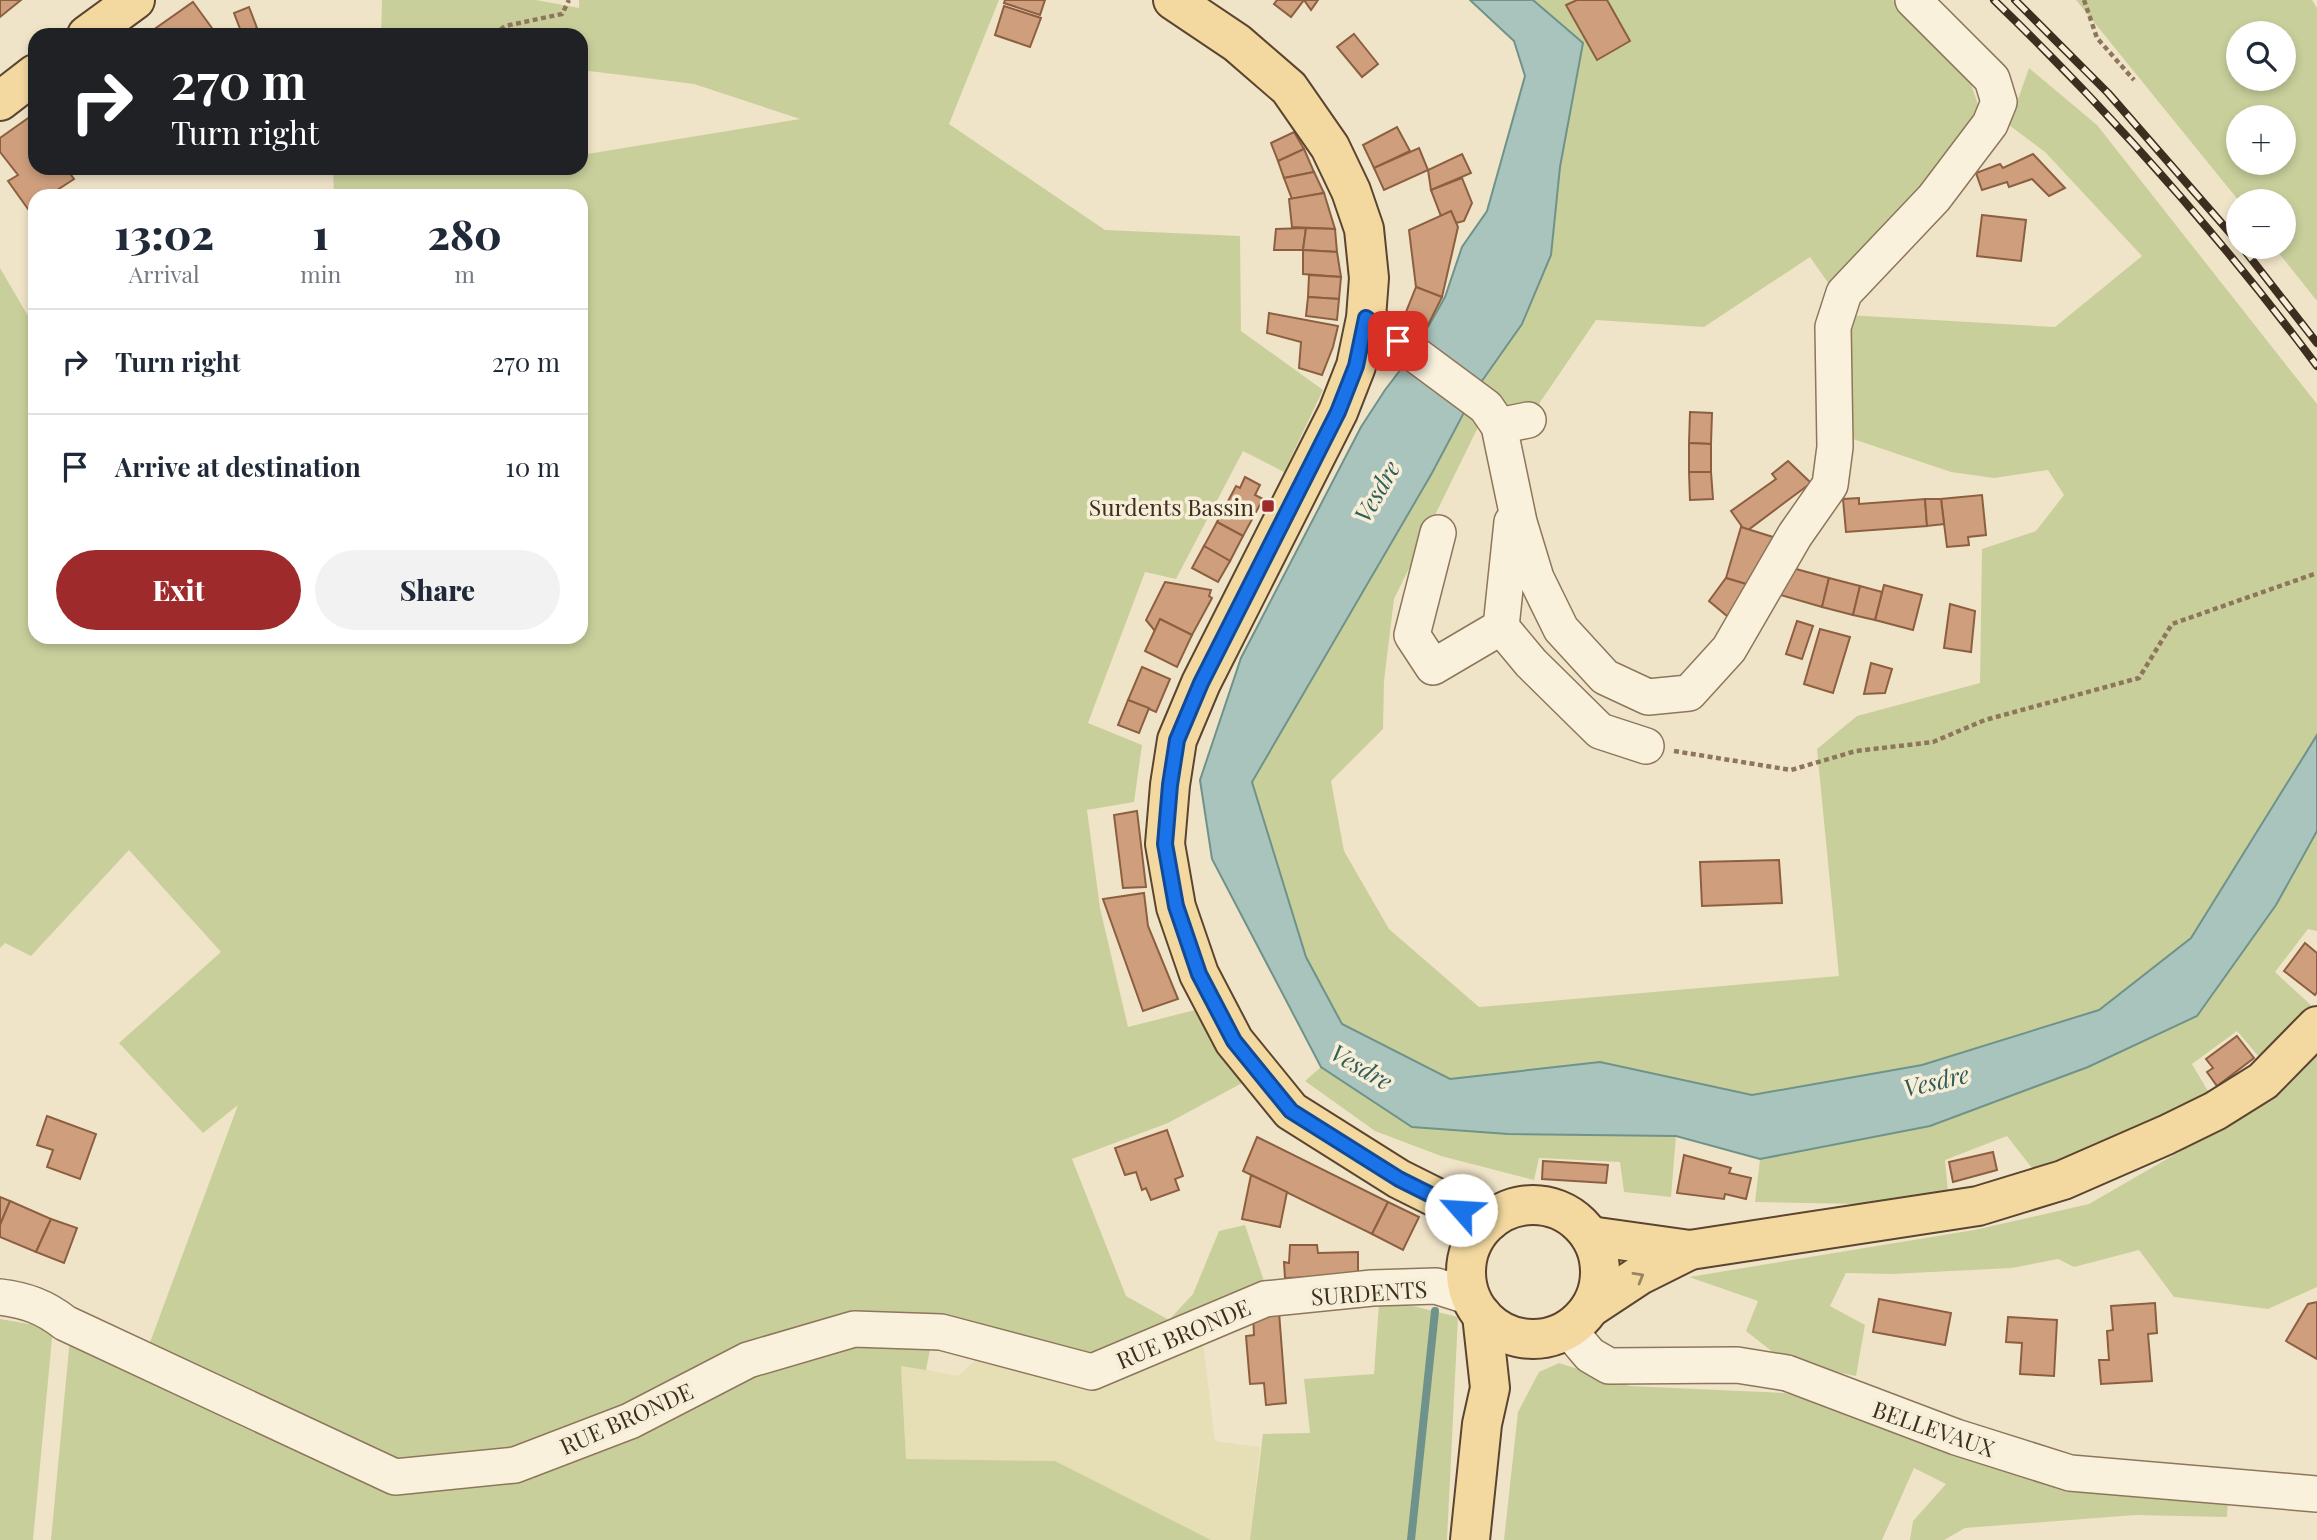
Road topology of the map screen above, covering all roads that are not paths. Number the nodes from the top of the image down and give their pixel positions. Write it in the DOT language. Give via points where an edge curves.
graph roads {
  1 [pos="135,0"];
  2 [pos="1173,0"];
  3 [pos="1913,0"];
  4 [pos="97,28"];
  5 [pos="28,79"];
  6 [pos="0,101"];
  7 [pos="1366,318"];
  8 [pos="1515,501"];
  9 [pos="1438,533"];
  10 [pos="1502,627"];
  11 [pos="1622,685"];
  12 [pos="1600,731"];
  13 [pos="1646,746"];
  14 [pos="2317,1026"];
  15 [pos="1492,1220"];
  16 [pos="1590,1237"];
  17 [pos="1690,1250"];
  18 [pos="0,1297"];
  19 [pos="1265,1300"];
  20 [pos="1477,1306"];
  21 [pos="1566,1325"];
  22 [pos="1490,1388"];
  23 [pos="2317,1494"];
  24 [pos="1469,1540"];
  1 -- 4 [label="main road"];
  2 -- 7 [label="main road" via="1237,43 1289,88 1330,147 1364,229"];
  3 -- 11 [label="street" via="1992,79 1999,102 1990,124 1934,198 1844,293 1833,327 1835,447 1830,485 1795,535 1729,649 1689,693 1648,697"];
  5 -- 6 [label="main road"];
  7 -- 8 [label="street" via="1513,423"];
  7 -- 15 [label="main road" via="1356,366 1338,412 1201,683 1177,740 1165,844 1176,906 1199,974 1234,1041 1291,1111 1399,1179"];
  8 -- 10 [label="street"];
  8 -- 11 [label="street" via="1536,578 1561,629 1605,677"];
  9 -- 10 [label="street" via="1412,635 1433,667"];
  10 -- 12 [label="street" via="1531,663"];
  11 -- 12 [label="street"];
  12 -- 13 [label="street"];
  14 -- 17 [label="main road" via="2263,1081 2215,1111 2063,1180 1978,1206"];
  15 -- 16 [label="main road" via="1526,1205 1544,1206 1578,1222"];
  15 -- 20 [label="main road" via="1477,1235 1468,1255 1466,1276"];
  16 -- 17 [label="main road"];
  16 -- 21 [label="main road" via="1598,1253 1598,1291"];
  21 -- 17 [label="main road, one-way" via="1640,1275"];
  18 -- 19 [label="street, RUE BRONDE" via="23,1299 65,1323 395,1477 515,1465 630,1421 748,1360 854,1329 941,1332 1092,1372"];
  19 -- 20 [label="street, SURDENTS" via="1436,1286"];
  20 -- 21 [label="main road" via="1499,1329 1525,1339"];
  20 -- 22 [label="main road"];
  21 -- 22 [label="main road"];
  21 -- 23 [label="street, BELLEVAUX" via="1590,1355 1609,1366 1737,1365 1787,1373 1956,1437 2070,1473"];
  22 -- 24 [label="main road"];
}
